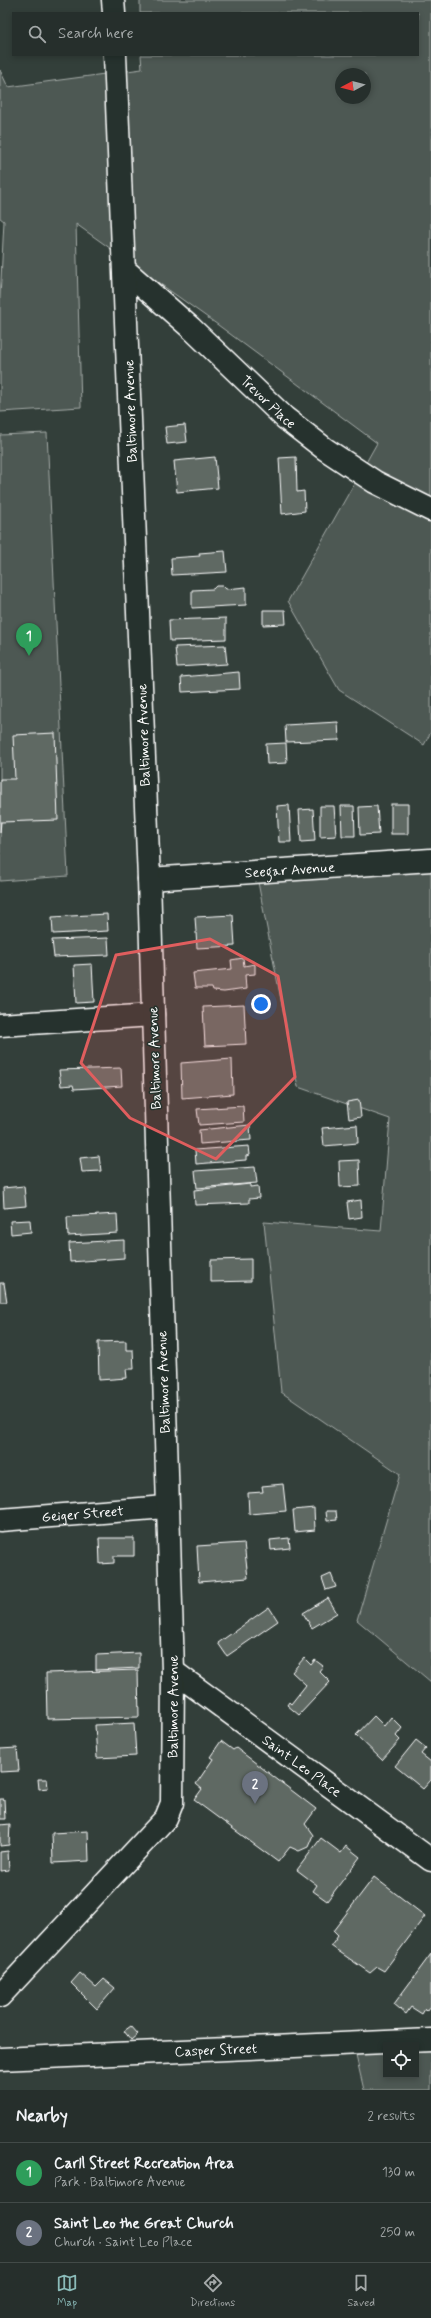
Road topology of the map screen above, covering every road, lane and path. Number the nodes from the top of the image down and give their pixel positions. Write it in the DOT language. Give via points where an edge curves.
graph roads {
  1 [pos="113,0"];
  2 [pos="114,12"];
  3 [pos="115,56"];
  4 [pos="125,270"];
  5 [pos="431,510"];
  6 [pos="431,860"];
  7 [pos="148,879"];
  8 [pos="153,1015"];
  9 [pos="0,1025"];
  10 [pos="166,1507"];
  11 [pos="0,1520"];
  12 [pos="172,1670"];
  13 [pos="431,1860"];
  14 [pos="0,1996"];
  15 [pos="431,2040"];
  16 [pos="0,2059"];
  1 -- 2 [label="street"];
  3 -- 4 [label="street, Baltimore Avenue"];
  4 -- 5 [label="street, Trevor Place" via="191,328 285,418 325,449 375,482"];
  4 -- 7 [label="street, Baltimore Avenue"];
  6 -- 7 [label="street, Seegar Avenue"];
  7 -- 8 [label="street, Baltimore Avenue"];
  8 -- 9 [label="street"];
  8 -- 10 [label="street, Baltimore Avenue"];
  10 -- 11 [label="street, Geiger Street"];
  10 -- 12 [label="street, Baltimore Avenue"];
  12 -- 13 [label="street, Saint Leo Place"];
  12 -- 14 [label="street, Baltimore Avenue" via="172,1803 166,1818"];
  15 -- 16 [label="street, Casper Street"];
}
